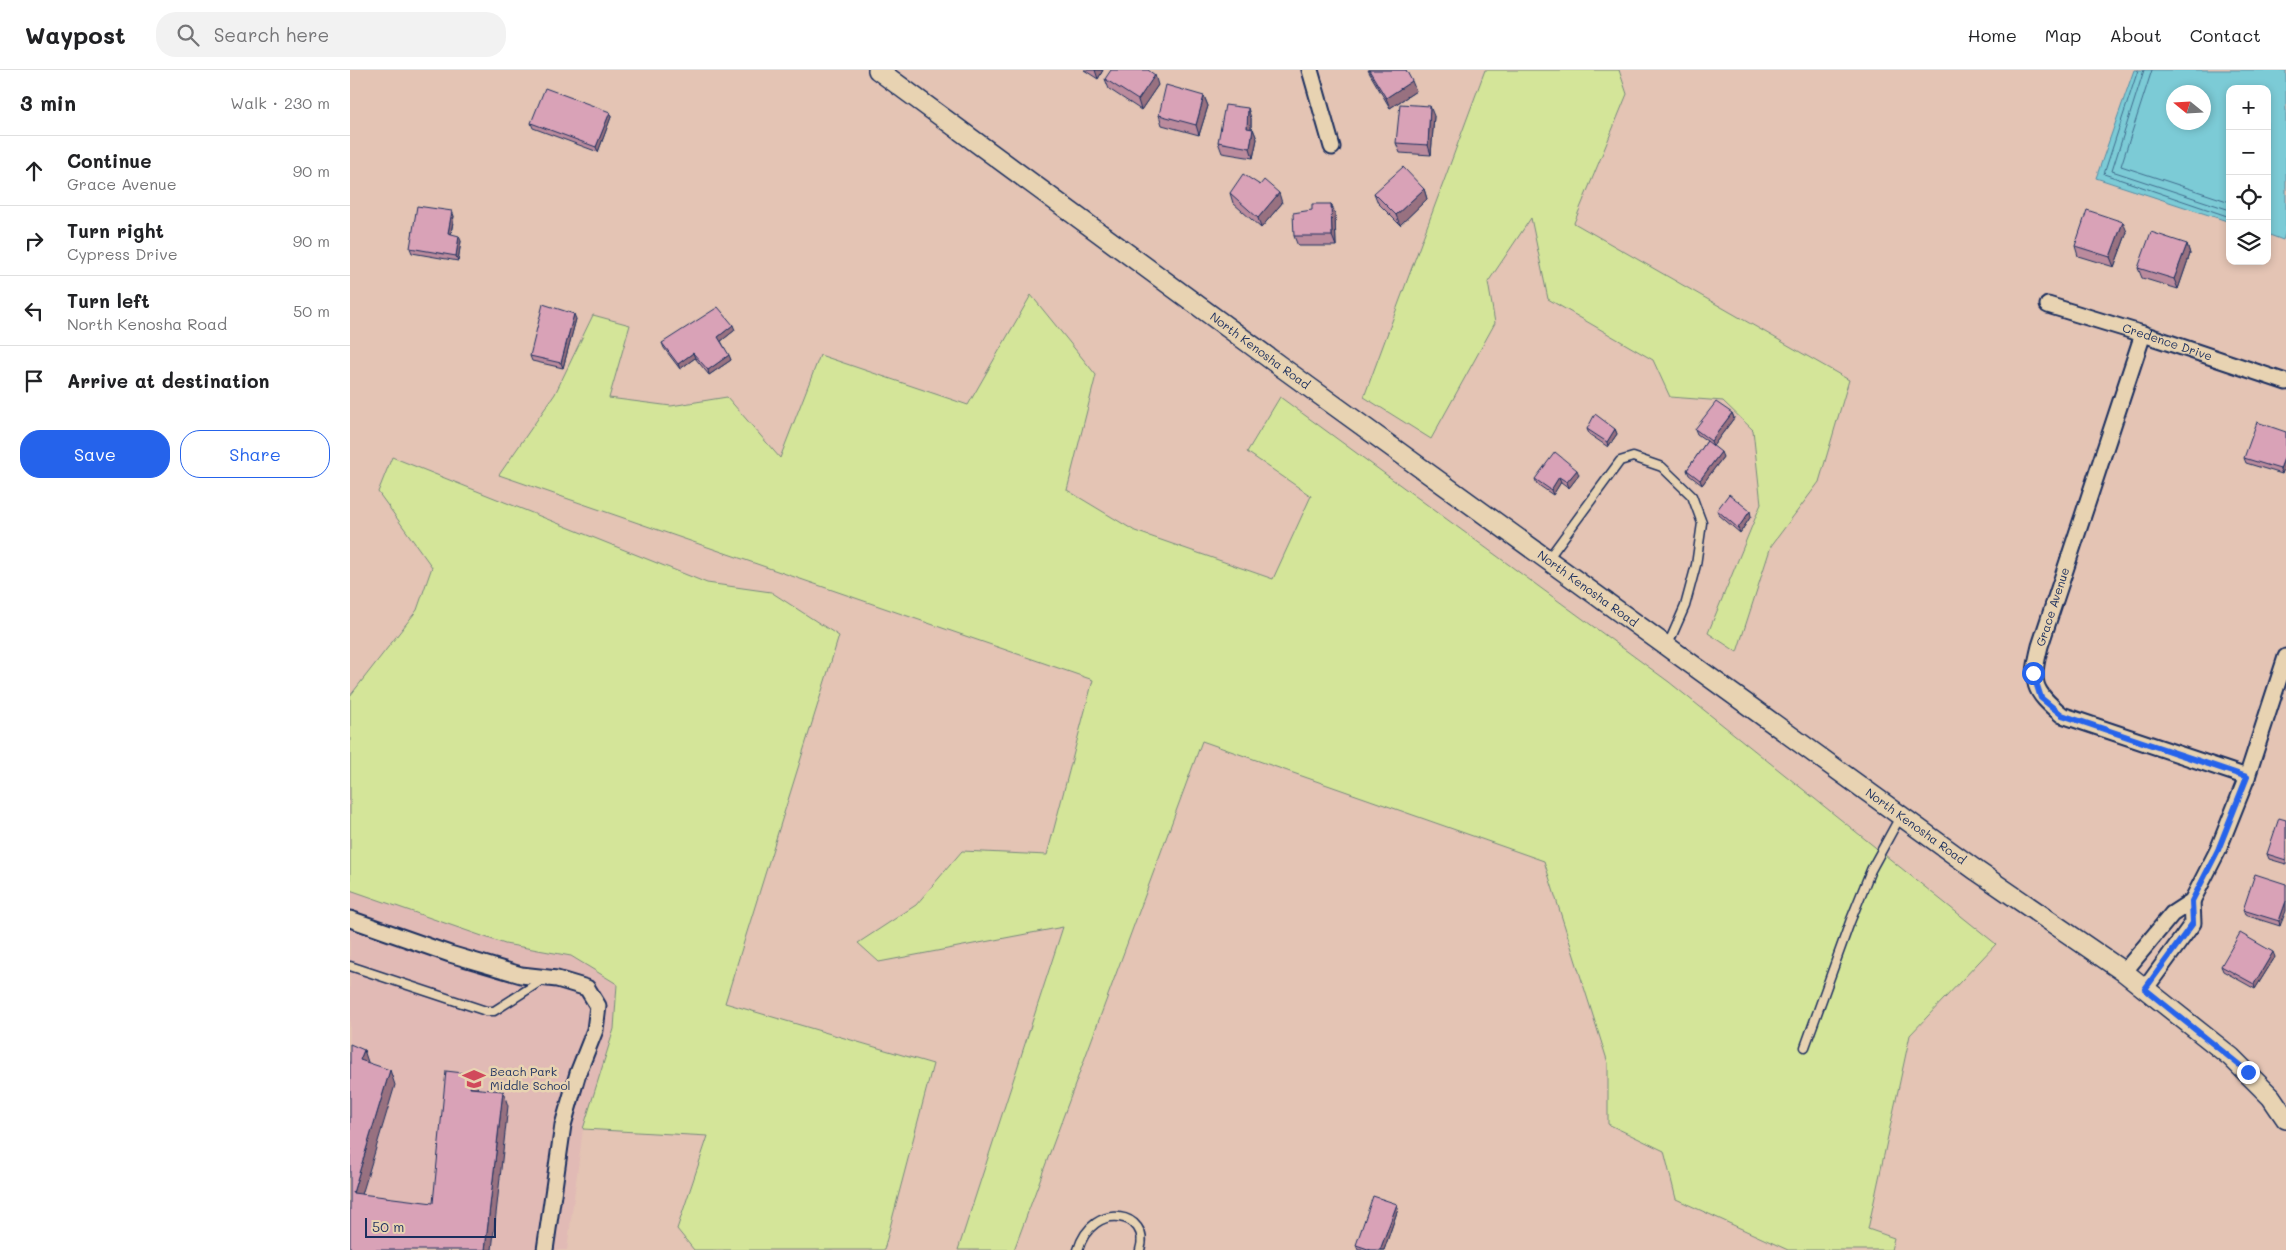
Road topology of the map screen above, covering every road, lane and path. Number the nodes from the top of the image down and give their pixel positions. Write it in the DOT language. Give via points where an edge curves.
graph roads {
  1 [pos="878,70"];
  2 [pos="1310,70"];
  3 [pos="1332,147"];
  4 [pos="2048,305"];
  5 [pos="2143,334"];
  6 [pos="2286,382"];
  7 [pos="1548,560"];
  8 [pos="1667,647"];
  9 [pos="2286,657"];
  10 [pos="2247,777"];
  11 [pos="1901,815"];
  12 [pos="2192,901"];
  13 [pos="350,919"];
  14 [pos="350,966"];
  15 [pos="2124,972"];
  16 [pos="544,979"];
  17 [pos="2145,989"];
  18 [pos="1804,1047"];
  19 [pos="2286,1119"];
  20 [pos="545,1250"];
  21 [pos="1078,1250"];
  22 [pos="1140,1250"];
  1 -- 7 [label="street, North Kenosha Road"];
  2 -- 3 [label="street"];
  4 -- 5 [label="street, Credence Drive"];
  5 -- 6 [label="street, Credence Drive"];
  5 -- 10 [label="street, Grace Avenue" via="2033,673 2041,698 2062,715"];
  7 -- 8 [label="street, North Kenosha Road"];
  7 -- 8 [label="lane" via="1620,461 1633,457 1662,467 1692,496 1702,523 1696,565 1685,606"];
  8 -- 11 [label="street, North Kenosha Road"];
  9 -- 10 [label="street"];
  10 -- 12 [label="street" via="2218,850"];
  11 -- 15 [label="street, North Kenosha Road"];
  11 -- 18 [label="lane" via="1871,870"];
  12 -- 15 [label="street" via="2172,914"];
  12 -- 17 [label="street" via="2193,923"];
  13 -- 16 [label="street" via="450,954"];
  14 -- 16 [label="lane" via="486,1011 494,1011"];
  15 -- 17 [label="street, North Kenosha Road"];
  16 -- 20 [label="street" via="557,979 587,988 598,1006 595,1030 578,1073 563,1126"];
  17 -- 19 [label="street, North Kenosha Road" via="2231,1056 2271,1098"];
  21 -- 22 [label="lane" via="1090,1226 1101,1218 1116,1216 1139,1228 1143,1240"];
}
